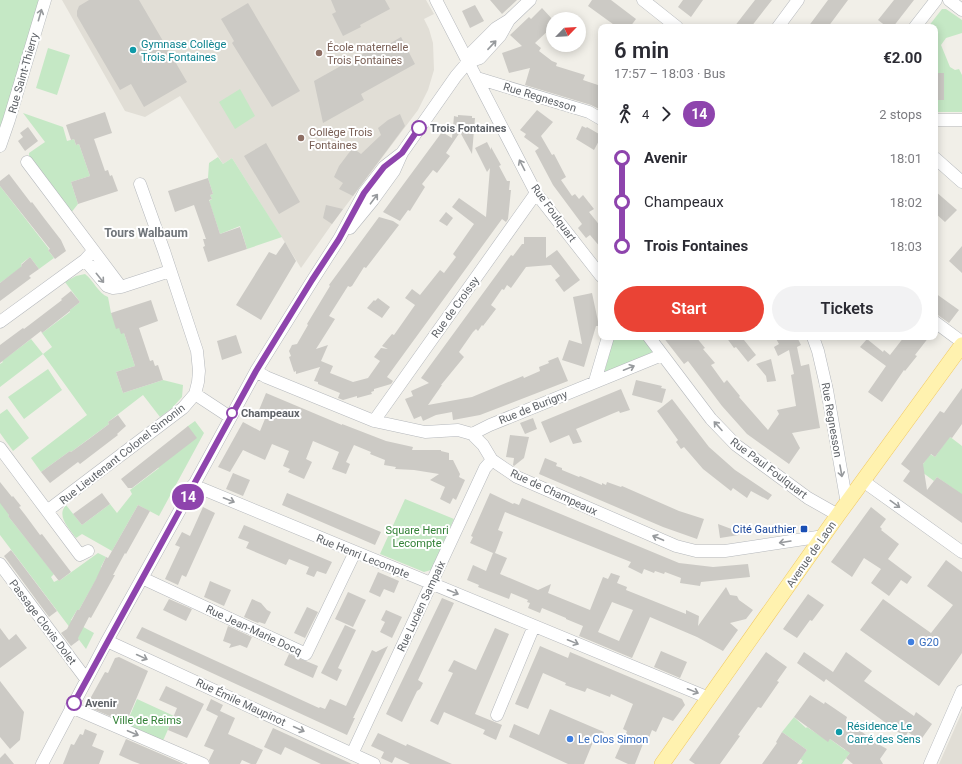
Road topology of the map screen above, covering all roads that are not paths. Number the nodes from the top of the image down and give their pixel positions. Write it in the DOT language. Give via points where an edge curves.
graph roads {
  1 [pos="45,0"];
  2 [pos="436,0"];
  3 [pos="530,0"];
  4 [pos="642,0"];
  5 [pos="798,0"];
  6 [pos="936,0"];
  7 [pos="949,0"];
  8 [pos="656,4"];
  9 [pos="962,10"];
  10 [pos="675,24"];
  11 [pos="780,24"];
  12 [pos="917,24"];
  13 [pos="468,62"];
  14 [pos="476,78"];
  15 [pos="598,117"];
  16 [pos="938,120"];
  17 [pos="962,120"];
  18 [pos="0,146"];
  19 [pos="938,161"];
  20 [pos="27,162"];
  21 [pos="962,182"];
  22 [pos="140,184"];
  23 [pos="536,193"];
  24 [pos="89,255"];
  25 [pos="170,271"];
  26 [pos="598,272"];
  27 [pos="0,322"];
  28 [pos="938,324"];
  29 [pos="607,340"];
  30 [pos="651,340"];
  31 [pos="814,340"];
  32 [pos="962,342"];
  33 [pos="962,345"];
  34 [pos="662,355"];
  35 [pos="256,371"];
  36 [pos="595,381"];
  37 [pos="195,394"];
  38 [pos="230,417"];
  39 [pos="374,421"];
  40 [pos="472,434"];
  41 [pos="0,448"];
  42 [pos="492,460"];
  43 [pos="863,481"];
  44 [pos="193,486"];
  45 [pos="842,509"];
  46 [pos="47,511"];
  47 [pos="824,536"];
  48 [pos="88,551"];
  49 [pos="355,552"];
  50 [pos="962,552"];
  51 [pos="0,564"];
  52 [pos="142,578"];
  53 [pos="432,584"];
  54 [pos="534,626"];
  55 [pos="107,640"];
  56 [pos="86,679"];
  57 [pos="962,691"];
  58 [pos="709,698"];
  59 [pos="71,707"];
  60 [pos="497,715"];
  61 [pos="352,754"];
  62 [pos="42,764"];
  63 [pos="203,764"];
  64 [pos="374,764"];
  65 [pos="662,764"];
  66 [pos="930,764"];
  18 -- 1 [label="street, Rue Saint-Thierry, one-way"];
  2 -- 13 [label="street, Rue Foulquart"];
  3 -- 13 [label="street" via="509,20 500,36 480,58"];
  4 -- 8 [label="street"];
  5 -- 11 [label="street"];
  6 -- 12 [label="street"];
  7 -- 9 [label="street"];
  8 -- 10 [label="street"];
  13 -- 14 [label="street, Rue Foulquart"];
  13 -- 35 [label="street" via="402,153 384,167 364,193 339,239"];
  14 -- 15 [label="street, Rue Regnesson" via="589,112"];
  23 -- 14 [label="street, Rue Foulquart, one-way"];
  16 -- 17 [label="street"];
  19 -- 21 [label="street"];
  20 -- 24 [label="street"];
  22 -- 25 [label="street"];
  23 -- 26 [label="street, Rue Foulquart"];
  23 -- 39 [label="street, Rue de Croissy"];
  24 -- 25 [label="street" via="121,287"];
  24 -- 27 [label="street"];
  25 -- 37 [label="street" via="197,351 199,371"];
  28 -- 32 [label="street"];
  29 -- 36 [label="street"];
  30 -- 34 [label="street, Rue Paul Foulquart"];
  31 -- 45 [label="street, Rue Regnesson, one-way" via="828,390"];
  33 -- 43 [label="main road, Avenue de Laon"];
  36 -- 34 [label="street, Rue de Burigny, one-way"];
  45 -- 34 [label="street, Rue Paul Foulquart, one-way" via="808,498 736,445 711,419"];
  35 -- 38 [label="street"];
  35 -- 39 [label="street"];
  36 -- 40 [label="street, Rue de Burigny"];
  37 -- 38 [label="street"];
  37 -- 46 [label="street, Rue Lieutenant Colonel Simonin" via="183,408"];
  38 -- 44 [label="street"];
  39 -- 40 [label="street" via="425,432 458,430"];
  40 -- 42 [label="street, Rue de Champeaux" via="483,445"];
  41 -- 46 [label="street, Rue Lieutenant Colonel Simonin"];
  47 -- 42 [label="street, Rue de Champeaux, one-way" via="725,551 696,551 676,546 517,477"];
  42 -- 53 [label="street, Rue Lucien Sampaix" via="485,468"];
  43 -- 45 [label="main road, Avenue de Laon"];
  43 -- 50 [label="street, one-way"];
  44 -- 49 [label="street, Rue Henri Lecompte, one-way"];
  44 -- 52 [label="street"];
  45 -- 47 [label="main road, Avenue de Laon"];
  46 -- 48 [label="street, Rue Lieutenant Colonel Simonin" via="80,555"];
  47 -- 58 [label="main road, Avenue de Laon"];
  49 -- 52 [label="street, Rue Jean-Marie Docq" via="306,654"];
  49 -- 53 [label="street, Rue Henri Lecompte"];
  51 -- 56 [label="street, Passage Clovis Dolet"];
  52 -- 55 [label="street"];
  53 -- 54 [label="street, Rue Henri Lecompte, one-way"];
  53 -- 61 [label="street, Rue Lucien Sampaix"];
  54 -- 58 [label="street, Rue Henri Lecompte, one-way"];
  54 -- 60 [label="street"];
  55 -- 56 [label="street"];
  55 -- 61 [label="street, Rue Émile Maupinot, one-way"];
  56 -- 59 [label="street"];
  57 -- 66 [label="street"];
  58 -- 65 [label="main road, Avenue de Laon"];
  59 -- 62 [label="street"];
  59 -- 63 [label="street, one-way"];
  61 -- 64 [label="street, Rue Émile Maupinot"];
}
